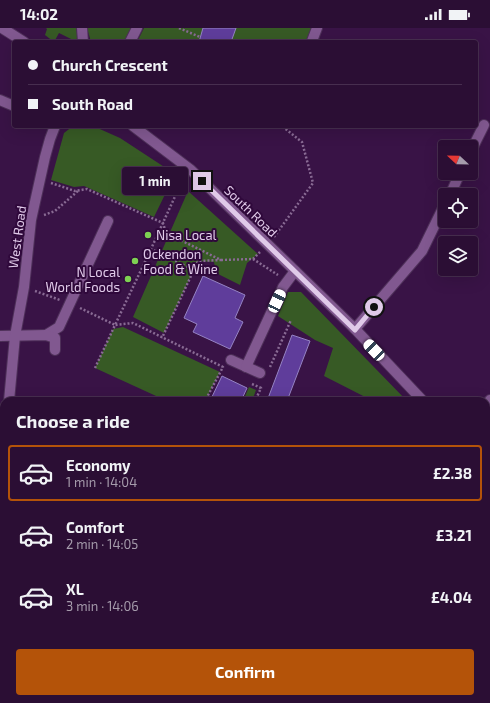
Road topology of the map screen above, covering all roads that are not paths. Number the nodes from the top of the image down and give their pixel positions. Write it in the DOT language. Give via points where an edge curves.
graph roads {
  1 [pos="2,28"];
  2 [pos="82,28"];
  3 [pos="137,28"];
  4 [pos="317,28"];
  5 [pos="21,40"];
  6 [pos="83,40"];
  7 [pos="131,40"];
  8 [pos="312,40"];
  9 [pos="0,100"];
  10 [pos="12,105"];
  11 [pos="483,126"];
  12 [pos="54,128"];
  13 [pos="136,128"];
  14 [pos="476,140"];
  15 [pos="438,218"];
  16 [pos="108,221"];
  17 [pos="295,271"];
  18 [pos="355,330"];
  19 [pos="46,335"];
  20 [pos="0,336"];
  21 [pos="15,336"];
  22 [pos="55,350"];
  23 [pos="231,360"];
  24 [pos="246,367"];
  25 [pos="260,373"];
  26 [pos="9,397"];
  27 [pos="419,397"];
  1 -- 5 [label="street"];
  2 -- 6 [label="street"];
  3 -- 7 [label="street"];
  4 -- 8 [label="street"];
  9 -- 10 [label="street"];
  11 -- 14 [label="street"];
  12 -- 21 [label="street, West Road" via="31,220 24,287"];
  13 -- 17 [label="street, South Road" via="190,170"];
  15 -- 18 [label="street" via="422,251"];
  16 -- 19 [label="street" via="59,327"];
  17 -- 18 [label="street, South Road"];
  17 -- 24 [label="street" via="283,288"];
  18 -- 27 [label="street, South Road"];
  19 -- 21 [label="street"];
  19 -- 22 [label="street" via="55,338"];
  20 -- 21 [label="street"];
  21 -- 26 [label="street, West Road"];
  23 -- 24 [label="street"];
  24 -- 25 [label="street"];
}
